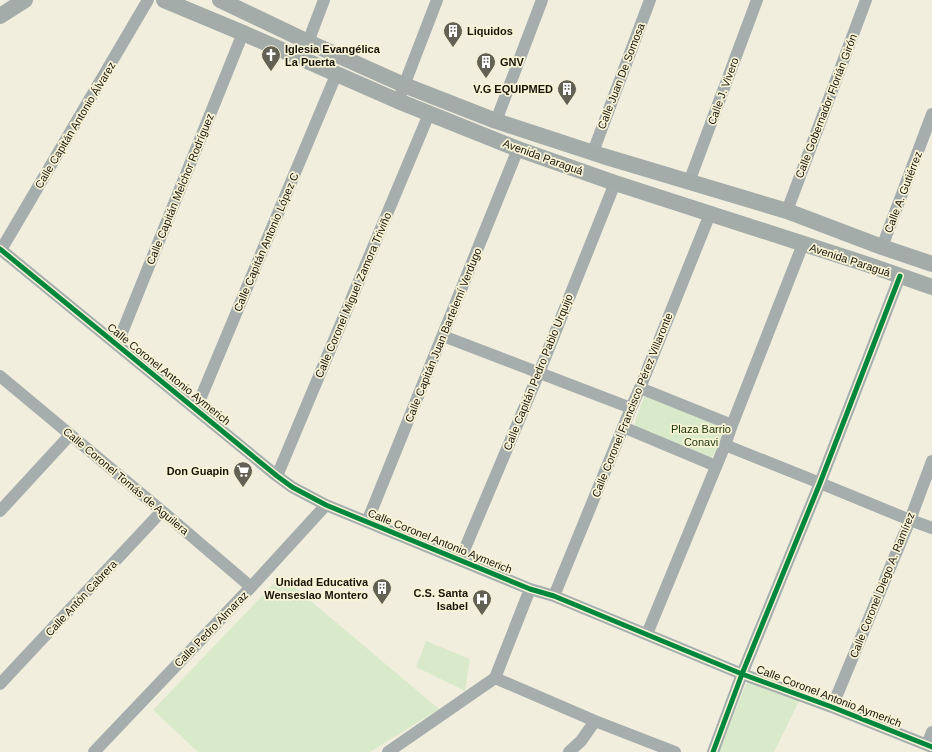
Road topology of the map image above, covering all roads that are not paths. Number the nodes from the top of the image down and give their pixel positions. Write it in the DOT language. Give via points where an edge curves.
graph roads {
  1 [pos="26,0"];
  2 [pos="148,0"];
  3 [pos="164,0"];
  4 [pos="220,0"];
  5 [pos="324,0"];
  6 [pos="437,0"];
  7 [pos="542,0"];
  8 [pos="650,0"];
  9 [pos="756,0"];
  10 [pos="866,0"];
  11 [pos="0,16"];
  12 [pos="243,34"];
  13 [pos="308,42"];
  14 [pos="336,75"];
  15 [pos="404,85"];
  16 [pos="398,101"];
  17 [pos="429,114"];
  18 [pos="932,114"];
  19 [pos="496,121"];
  20 [pos="518,149"];
  21 [pos="592,152"];
  22 [pos="689,182"];
  23 [pos="615,183"];
  24 [pos="786,211"];
  25 [pos="710,214"];
  26 [pos="803,244"];
  27 [pos="882,247"];
  28 [pos="0,249"];
  29 [pos="932,264"];
  30 [pos="900,276"];
  31 [pos="932,287"];
  32 [pos="443,336"];
  33 [pos="117,345"];
  34 [pos="539,373"];
  35 [pos="0,376"];
  36 [pos="640,388"];
  37 [pos="630,408"];
  38 [pos="196,409"];
  39 [pos="732,425"];
  40 [pos="623,427"];
  41 [pos="70,435"];
  42 [pos="725,445"];
  43 [pos="932,461"];
  44 [pos="716,466"];
  45 [pos="277,476"];
  46 [pos="820,483"];
  47 [pos="326,505"];
  48 [pos="0,511"];
  49 [pos="162,511"];
  50 [pos="910,520"];
  51 [pos="367,522"];
  52 [pos="932,528"];
  53 [pos="460,560"];
  54 [pos="251,587"];
  55 [pos="530,589"];
  56 [pos="554,596"];
  57 [pos="647,634"];
  58 [pos="742,674"];
  59 [pos="495,678"];
  60 [pos="0,684"];
  61 [pos="832,707"];
  62 [pos="595,721"];
  63 [pos="932,732"];
  64 [pos="929,746"];
  65 [pos="94,752"];
  66 [pos="388,752"];
  67 [pos="569,752"];
  68 [pos="675,752"];
  69 [pos="713,752"];
  1 -- 11 [label="main road"];
  2 -- 28 [label="street, Calle Capitán Antonio Álvarez"];
  3 -- 12 [label="main road, Avenida Paraguá"];
  4 -- 13 [label="main road, Avenida Paraguá"];
  5 -- 13 [label="street"];
  6 -- 15 [label="street"];
  7 -- 19 [label="street"];
  8 -- 21 [label="street, Calle Juan De Somosa"];
  9 -- 22 [label="street, Calle J. Vivero"];
  10 -- 24 [label="street, Calle Gobernador Florián Girón"];
  12 -- 14 [label="main road, Avenida Paraguá"];
  12 -- 33 [label="street, Calle Capitán Melchor Rodríguez"];
  13 -- 15 [label="main road, Avenida Paraguá"];
  14 -- 16 [label="main road, Avenida Paraguá"];
  14 -- 38 [label="street, Calle Capitán Antonio López C"];
  15 -- 16 [label="street"];
  15 -- 19 [label="main road, Avenida Paraguá"];
  16 -- 17 [label="main road, Avenida Paraguá"];
  17 -- 20 [label="main road, Avenida Paraguá"];
  17 -- 45 [label="street, Calle Coronel Miguel Zamora Triviño"];
  18 -- 27 [label="street, Calle A. Gutiérrez"];
  19 -- 21 [label="main road, Avenida Paraguá"];
  20 -- 23 [label="main road, Avenida Paraguá"];
  20 -- 32 [label="street, Calle Capitán Juan Bartelemí Verdugo"];
  21 -- 22 [label="main road, Avenida Paraguá"];
  22 -- 24 [label="main road, Avenida Paraguá"];
  23 -- 25 [label="main road, Avenida Paraguá"];
  23 -- 34 [label="street, Calle Capitán Pedro Pablo Urquijo"];
  24 -- 27 [label="main road, Avenida Paraguá"];
  25 -- 26 [label="main road, Avenida Paraguá"];
  25 -- 36 [label="street, Calle Coronel Francisco Pérez Villaronte"];
  26 -- 30 [label="main road, Avenida Paraguá"];
  26 -- 39 [label="street"];
  27 -- 29 [label="main road, Avenida Paraguá"];
  28 -- 33 [label="street, Calle Coronel Antonio Aymerich"];
  30 -- 31 [label="main road, Avenida Paraguá"];
  30 -- 46 [label="street"];
  32 -- 34 [label="street"];
  32 -- 51 [label="street, Calle Capitán Juan Bartelemí Verdugo"];
  33 -- 38 [label="street, Calle Coronel Antonio Aymerich"];
  34 -- 37 [label="street"];
  34 -- 53 [label="street, Calle Capitán Pedro Pablo Urquijo"];
  35 -- 41 [label="street, Calle Coronel Tomás de Aguilera"];
  36 -- 37 [label="street, Calle Coronel Francisco Pérez Villaronte"];
  36 -- 39 [label="street"];
  37 -- 40 [label="street, Calle Coronel Francisco Pérez Villaronte"];
  38 -- 45 [label="street, Calle Coronel Antonio Aymerich"];
  39 -- 42 [label="street"];
  40 -- 44 [label="street"];
  40 -- 56 [label="street, Calle Coronel Francisco Pérez Villaronte"];
  41 -- 48 [label="street"];
  41 -- 49 [label="street, Calle Coronel Tomás de Aguilera"];
  42 -- 44 [label="street"];
  42 -- 46 [label="street"];
  43 -- 50 [label="street, Calle Coronel Diego A. Ramírez"];
  44 -- 57 [label="street"];
  45 -- 47 [label="street, Calle Coronel Antonio Aymerich"];
  46 -- 50 [label="street"];
  46 -- 58 [label="street"];
  47 -- 51 [label="street, Calle Coronel Antonio Aymerich"];
  47 -- 54 [label="street, Calle Pedro Almaraz"];
  49 -- 54 [label="street, Calle Coronel Tomás de Aguilera"];
  49 -- 60 [label="street, Calle Antón Cabrera"];
  50 -- 52 [label="street"];
  50 -- 61 [label="street, Calle Coronel Diego A. Ramírez"];
  51 -- 53 [label="street, Calle Coronel Antonio Aymerich"];
  53 -- 55 [label="street, Calle Coronel Antonio Aymerich"];
  54 -- 65 [label="street, Calle Pedro Almaraz"];
  55 -- 56 [label="street, Calle Coronel Antonio Aymerich"];
  55 -- 59 [label="street"];
  56 -- 57 [label="street, Calle Coronel Antonio Aymerich"];
  57 -- 58 [label="street, Calle Coronel Antonio Aymerich"];
  58 -- 61 [label="street, Calle Coronel Antonio Aymerich"];
  58 -- 69 [label="street"];
  59 -- 62 [label="street"];
  59 -- 66 [label="street"];
  61 -- 64 [label="street, Calle Coronel Antonio Aymerich"];
  62 -- 67 [label="street" via="581,741"];
  62 -- 68 [label="street"];
  63 -- 64 [label="street"];
}
